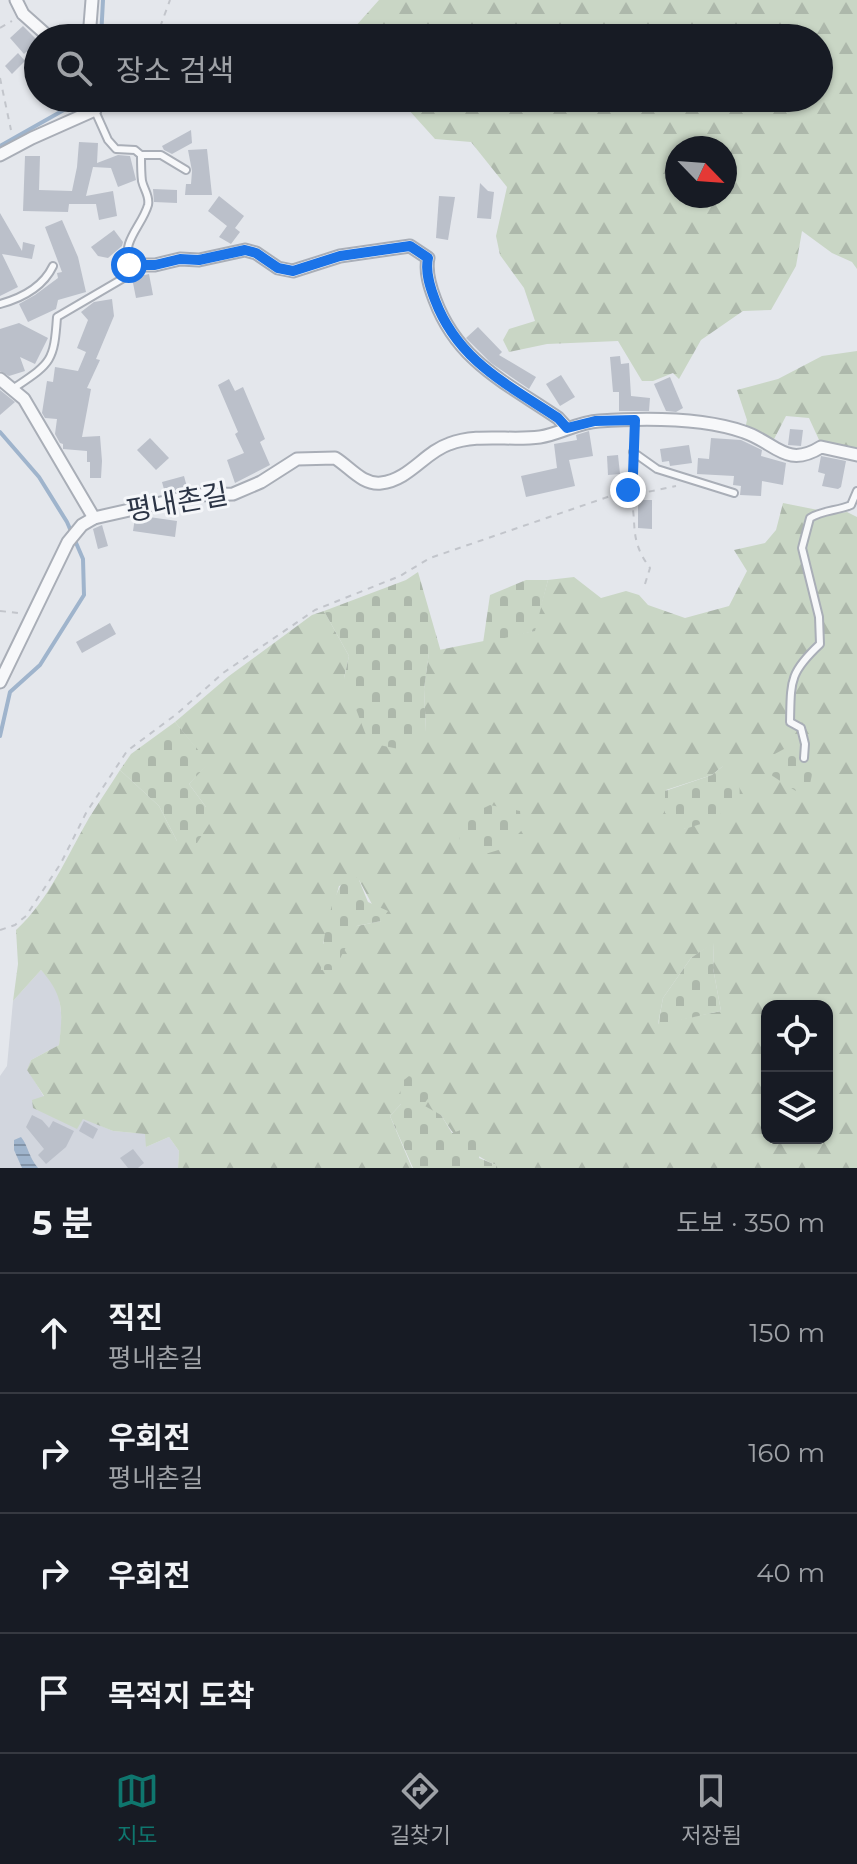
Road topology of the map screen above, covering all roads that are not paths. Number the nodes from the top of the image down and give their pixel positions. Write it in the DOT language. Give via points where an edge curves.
graph roads {
  1 [pos="16,0"];
  2 [pos="92,0"];
  3 [pos="34,24"];
  4 [pos="90,24"];
  5 [pos="78,112"];
  6 [pos="96,112"];
  7 [pos="0,155"];
  8 [pos="141,155"];
  9 [pos="186,170"];
  10 [pos="129,265"];
  11 [pos="53,266"];
  12 [pos="0,304"];
  13 [pos="0,379"];
  14 [pos="14,388"];
  15 [pos="567,428"];
  16 [pos="633,452"];
  17 [pos="857,455"];
  18 [pos="857,491"];
  19 [pos="734,493"];
  20 [pos="94,518"];
  21 [pos="0,682"];
  22 [pos="804,758"];
  1 -- 3 [label="street"];
  2 -- 4 [label="street"];
  5 -- 7 [label="street"];
  6 -- 8 [label="lane" via="116,149"];
  8 -- 9 [label="lane" via="161,155"];
  8 -- 10 [label="lane" via="149,199 131,235"];
  10 -- 14 [label="lane" via="122,279 57,317 55,350 45,368"];
  10 -- 15 [label="street" via="199,260 245,250 293,271 340,256 410,246 428,258 431,290 460,345 490,375"];
  11 -- 12 [label="lane" via="29,292"];
  13 -- 14 [label="street, 평내촌길"];
  14 -- 20 [label="street, 평내촌길"];
  15 -- 17 [label="street, 평내촌길" via="595,421 683,421 744,432 792,457 821,447"];
  15 -- 20 [label="street, 평내촌길" via="542,436 448,444 400,478 380,484 361,479 335,458 297,459 233,494 196,495"];
  16 -- 19 [label="lane" via="657,469"];
  18 -- 22 [label="lane" via="851,505 810,518 802,548 820,644 797,665 790,693 790,722 801,728"];
  20 -- 21 [label="street, 평내촌길" via="68,542"];
}
